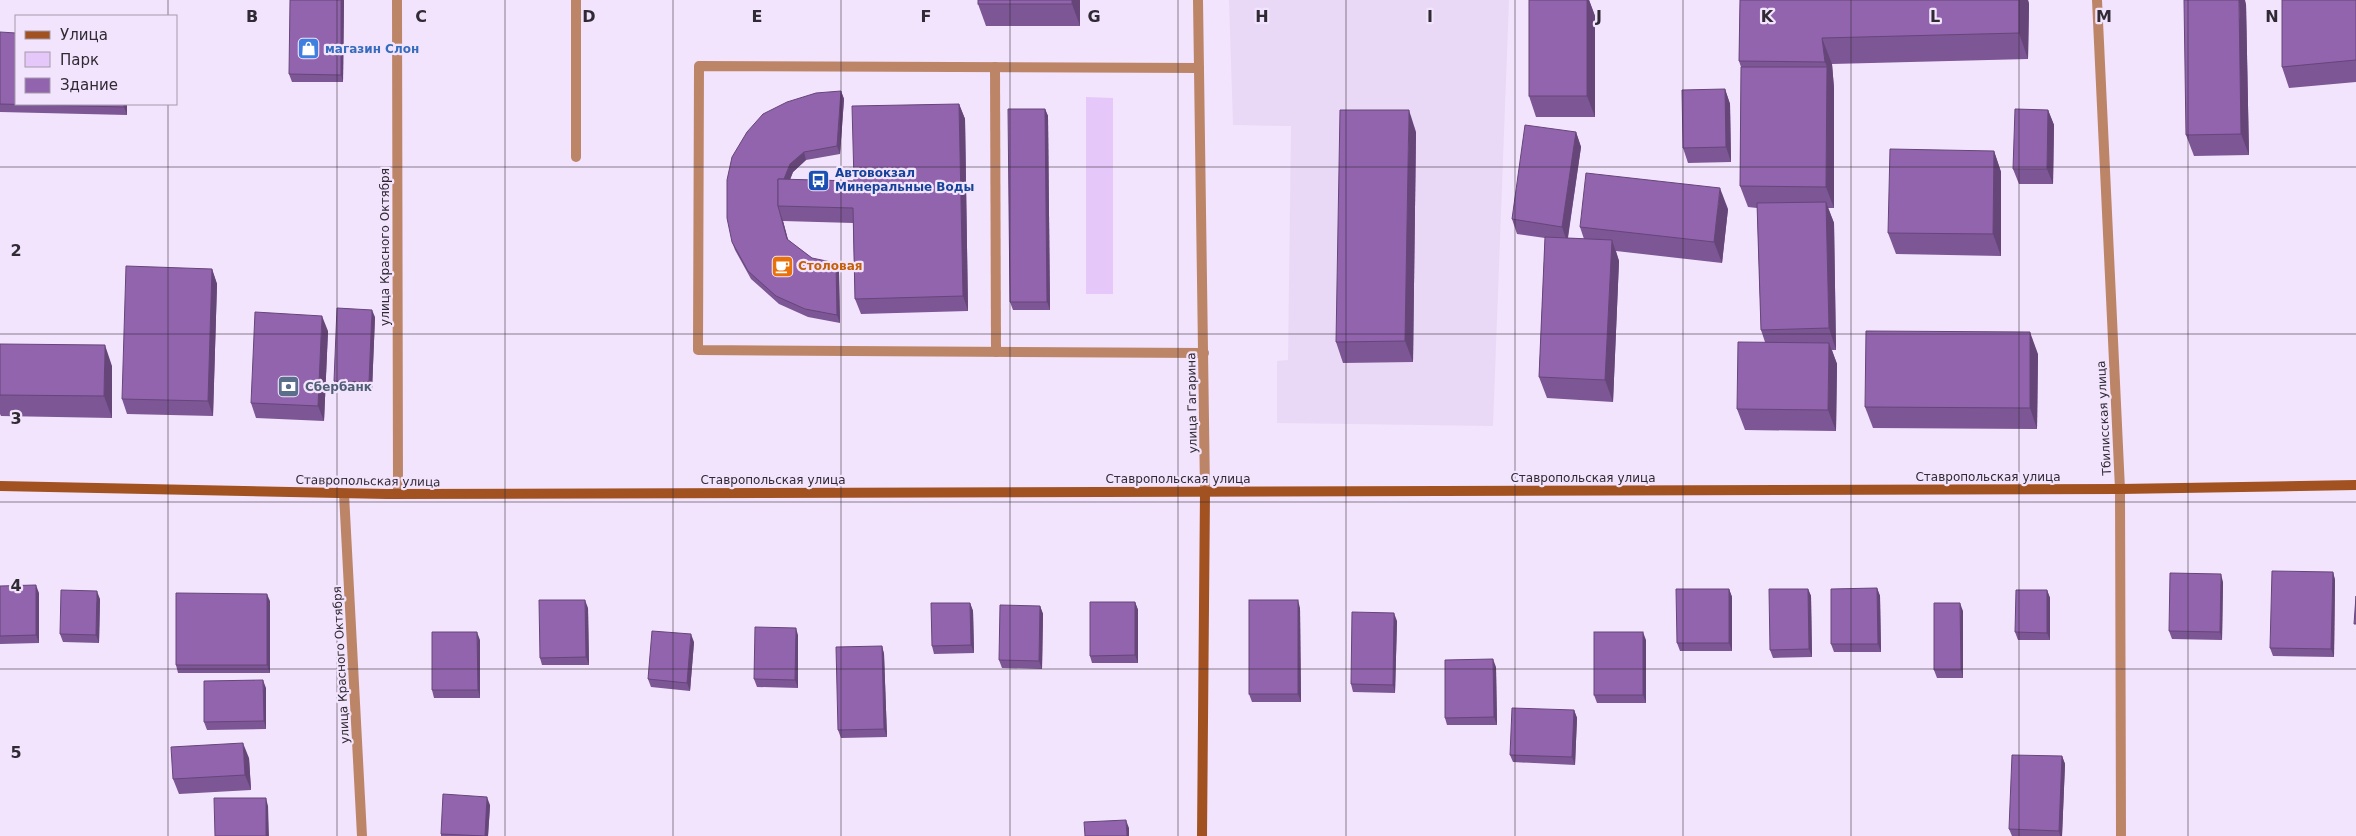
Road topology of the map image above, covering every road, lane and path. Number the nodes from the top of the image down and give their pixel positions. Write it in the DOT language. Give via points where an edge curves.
graph roads {
  1 [pos="397,0"];
  2 [pos="576,0"];
  3 [pos="1198,0"];
  4 [pos="2097,0"];
  5 [pos="995,67"];
  6 [pos="1199,68"];
  7 [pos="576,157"];
  8 [pos="996,352"];
  9 [pos="1204,353"];
  10 [pos="2356,485"];
  11 [pos="0,486"];
  12 [pos="2120,489"];
  13 [pos="1205,491"];
  14 [pos="344,494"];
  15 [pos="398,494"];
  16 [pos="362,836"];
  17 [pos="1202,836"];
  18 [pos="2121,836"];
  1 -- 15 [label="street, улица Красного Октября"];
  2 -- 7 [label="street"];
  3 -- 6 [label="street, улица Гагарина"];
  4 -- 12 [label="street, Тбилисская улица"];
  5 -- 6 [label="street"];
  5 -- 8 [label="street"];
  5 -- 8 [label="street" via="699,66 698,350"];
  6 -- 9 [label="street, улица Гагарина"];
  8 -- 9 [label="street"];
  9 -- 13 [label="street, улица Гагарина"];
  10 -- 12 [label="street, Ставропольская улица"];
  11 -- 14 [label="street, Ставропольская улица"];
  12 -- 13 [label="street, Ставропольская улица"];
  12 -- 18 [label="street, Тбилисская улица"];
  13 -- 15 [label="street, Ставропольская улица"];
  13 -- 17 [label="street, улица Гагарина"];
  14 -- 15 [label="street, Ставропольская улица"];
  14 -- 16 [label="street, улица Красного Октября"];
}
